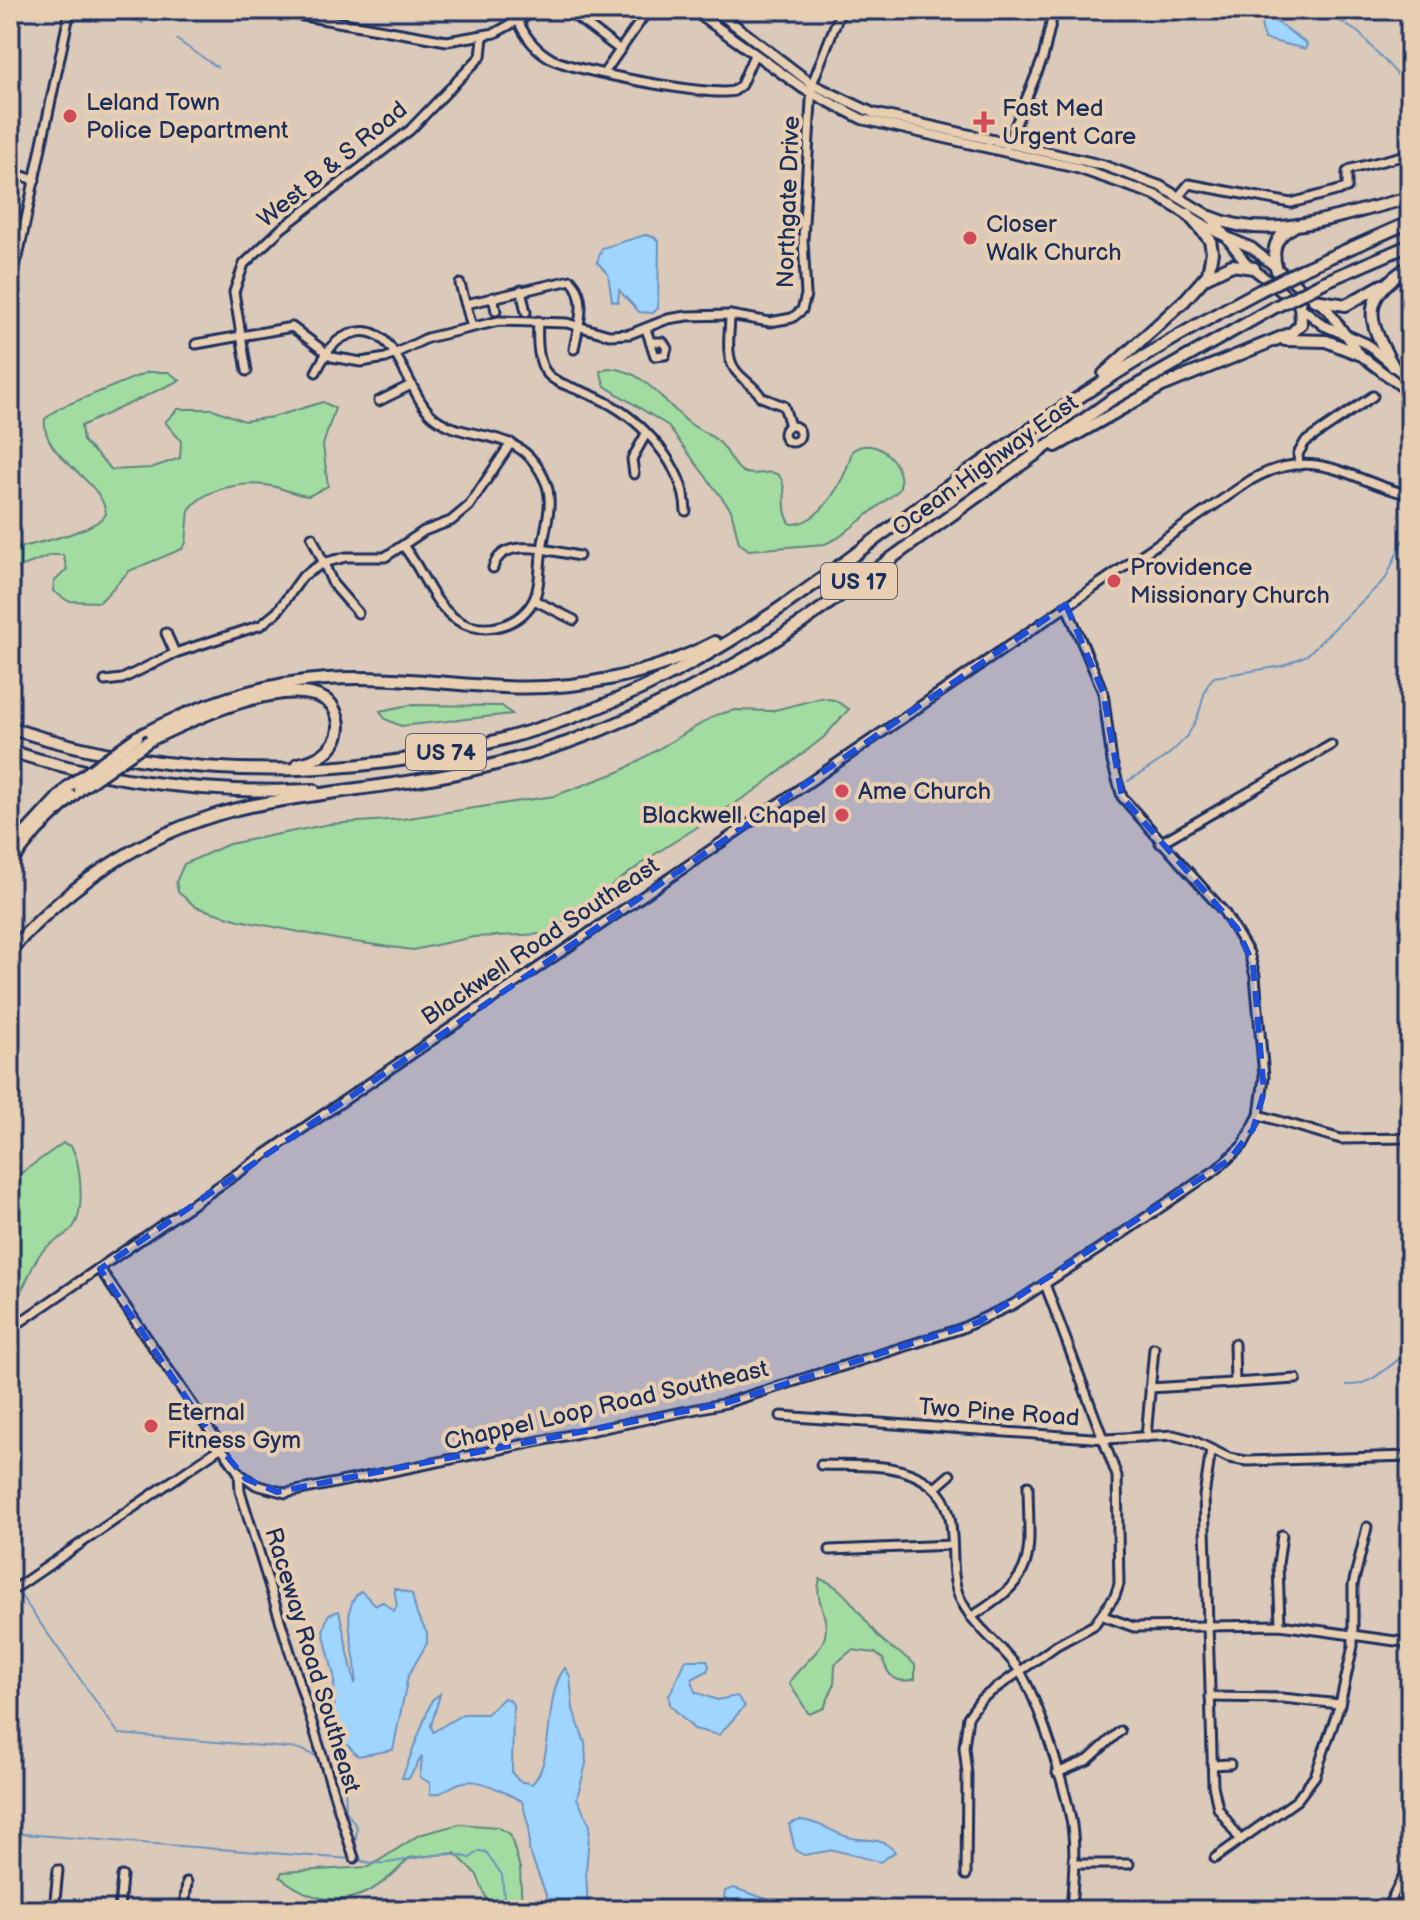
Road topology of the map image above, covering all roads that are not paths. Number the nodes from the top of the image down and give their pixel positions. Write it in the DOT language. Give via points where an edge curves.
graph roads {
  1 [pos="70,10"];
  2 [pos="269,10"];
  3 [pos="537,10"];
  4 [pos="567,10"];
  5 [pos="648,10"];
  6 [pos="693,10"];
  7 [pos="704,10"];
  8 [pos="841,10"];
  9 [pos="1054,10"];
  10 [pos="281,11"];
  11 [pos="717,11"];
  12 [pos="519,23"];
  13 [pos="483,37"];
  14 [pos="620,50"];
  15 [pos="754,55"];
  16 [pos="604,73"];
  17 [pos="812,89"];
  18 [pos="1006,148"];
  19 [pos="1410,154"];
  20 [pos="10,172"];
  21 [pos="1093,173"];
  22 [pos="35,180"];
  23 [pos="1179,196"];
  24 [pos="1410,198"];
  25 [pos="1188,214"];
  26 [pos="1211,217"];
  27 [pos="1310,221"];
  28 [pos="1410,222"];
  29 [pos="1228,237"];
  30 [pos="1410,245"];
  31 [pos="14,256"];
  32 [pos="1410,266"];
  33 [pos="1254,268"];
  34 [pos="1277,271"];
  35 [pos="1203,280"];
  36 [pos="1386,283"];
  37 [pos="460,284"];
  38 [pos="521,290"];
  39 [pos="493,297"];
  40 [pos="1314,300"];
  41 [pos="466,304"];
  42 [pos="1300,304"];
  43 [pos="496,311"];
  44 [pos="526,312"];
  45 [pos="730,315"];
  46 [pos="538,321"];
  47 [pos="580,325"];
  48 [pos="472,327"];
  49 [pos="646,329"];
  50 [pos="243,334"];
  51 [pos="1346,335"];
  52 [pos="650,342"];
  53 [pos="1271,342"];
  54 [pos="196,344"];
  55 [pos="574,349"];
  56 [pos="326,353"];
  57 [pos="395,354"];
  58 [pos="1359,354"];
  59 [pos="1393,366"];
  60 [pos="247,371"];
  61 [pos="316,372"];
  62 [pos="1410,379"];
  63 [pos="411,385"];
  64 [pos="1410,393"];
  65 [pos="1373,396"];
  66 [pos="379,401"];
  67 [pos="1045,419"];
  68 [pos="790,426"];
  69 [pos="646,434"];
  70 [pos="511,443"];
  71 [pos="1299,465"];
  72 [pos="1013,470"];
  73 [pos="634,474"];
  74 [pos="1410,495"];
  75 [pos="686,511"];
  76 [pos="312,537"];
  77 [pos="404,547"];
  78 [pos="541,549"];
  79 [pos="579,556"];
  80 [pos="323,563"];
  81 [pos="493,568"];
  82 [pos="534,600"];
  83 [pos="1066,605"];
  84 [pos="358,613"];
  85 [pos="770,613"];
  86 [pos="574,620"];
  87 [pos="166,633"];
  88 [pos="175,653"];
  89 [pos="105,681"];
  90 [pos="10,728"];
  91 [pos="1331,745"];
  92 [pos="10,751"];
  93 [pos="246,769"];
  94 [pos="408,783"];
  95 [pos="74,788"];
  96 [pos="1160,843"];
  97 [pos="10,850"];
  98 [pos="10,863"];
  99 [pos="10,951"];
  100 [pos="1259,1115"];
  101 [pos="1410,1138"];
  102 [pos="100,1269"];
  103 [pos="1045,1284"];
  104 [pos="10,1329"];
  105 [pos="1234,1344"];
  106 [pos="1154,1348"];
  107 [pos="1296,1379"];
  108 [pos="1235,1383"];
  109 [pos="1150,1388"];
  110 [pos="781,1416"];
  111 [pos="1146,1437"];
  112 [pos="1106,1439"];
  113 [pos="220,1448"];
  114 [pos="1211,1450"];
  115 [pos="1410,1456"];
  116 [pos="821,1465"];
  117 [pos="239,1473"];
  118 [pos="950,1475"];
  119 [pos="1028,1486"];
  120 [pos="935,1488"];
  121 [pos="1367,1527"];
  122 [pos="1282,1535"];
  123 [pos="952,1545"];
  124 [pos="830,1550"];
  125 [pos="10,1592"];
  126 [pos="1103,1616"];
  127 [pos="971,1617"];
  128 [pos="1208,1625"];
  129 [pos="1280,1625"];
  130 [pos="1355,1633"];
  131 [pos="1410,1643"];
  132 [pos="1020,1672"];
  133 [pos="1210,1697"];
  134 [pos="1340,1704"];
  135 [pos="1120,1731"];
  136 [pos="1230,1764"];
  137 [pos="1212,1765"];
  138 [pos="1057,1773"];
  139 [pos="1240,1840"];
  140 [pos="354,1858"];
  141 [pos="1215,1858"];
  142 [pos="1410,1863"];
  143 [pos="1075,1864"];
  144 [pos="1129,1864"];
  145 [pos="58,1870"];
  146 [pos="966,1875"];
  147 [pos="122,1876"];
  148 [pos="187,1882"];
  149 [pos="54,1910"];
  150 [pos="119,1910"];
  151 [pos="184,1910"];
  152 [pos="1071,1910"];
  153 [pos="1386,1910"];
  1 -- 22 [label="street"];
  2 -- 10 [label="street"];
  3 -- 12 [label="street"];
  4 -- 14 [label="street"];
  5 -- 14 [label="street"];
  6 -- 15 [label="main road"];
  7 -- 11 [label="main road"];
  8 -- 17 [label="street"];
  9 -- 18 [label="street" via="1043,58"];
  10 -- 13 [label="street" via="433,40"];
  11 -- 17 [label="main road"];
  12 -- 13 [label="street"];
  12 -- 16 [label="street" via="536,49 553,60"];
  13 -- 50 [label="street, West B & S Road" via="481,56 410,130 282,228 244,264 234,292"];
  14 -- 16 [label="street"];
  15 -- 16 [label="street" via="741,85 730,92"];
  15 -- 17 [label="main road"];
  17 -- 18 [label="main road" via="887,118"];
  17 -- 45 [label="street, Northgate Drive" via="803,240 805,303 798,315 780,322"];
  18 -- 21 [label="main road"];
  18 -- 23 [label="main road" via="1116,169"];
  19 -- 23 [label="street" via="1351,169 1347,188 1291,203 1189,184"];
  20 -- 22 [label="street"];
  21 -- 23 [label="main road"];
  21 -- 25 [label="main road" via="1141,189"];
  22 -- 31 [label="street"];
  23 -- 26 [label="main road"];
  24 -- 27 [label="highway"];
  25 -- 29 [label="main road"];
  25 -- 35 [label="highway" via="1210,240 1212,259"];
  26 -- 27 [label="highway" via="1256,229"];
  26 -- 29 [label="main road"];
  27 -- 34 [label="highway" via="1277,239"];
  28 -- 67 [label="highway, Ocean Highway East / US 17, bridge" via="1259,291 1146,353"];
  29 -- 33 [label="main road"];
  29 -- 34 [label="main road" via="1252,248"];
  30 -- 72 [label="highway, Ocean Highway East / US 17, bridge" via="1275,307 1111,400"];
  32 -- 36 [label="highway"];
  33 -- 35 [label="highway" via="1232,265"];
  33 -- 42 [label="main road"];
  34 -- 40 [label="main road"];
  35 -- 67 [label="highway" via="1103,375"];
  36 -- 40 [label="highway" via="1346,305"];
  36 -- 59 [label="highway" via="1375,298 1372,319 1374,334"];
  37 -- 41 [label="street"];
  38 -- 39 [label="street"];
  38 -- 44 [label="street"];
  38 -- 47 [label="street" via="571,280 580,295"];
  39 -- 41 [label="street"];
  39 -- 43 [label="street"];
  40 -- 51 [label="main road"];
  41 -- 48 [label="street"];
  42 -- 51 [label="main road" via="1323,325"];
  42 -- 53 [label="highway" via="1298,329"];
  45 -- 49 [label="street, Northgate Drive" via="668,319"];
  45 -- 68 [label="street" via="734,370 761,397 784,406"];
  46 -- 47 [label="street, Northgate Drive"];
  46 -- 48 [label="street, Northgate Drive"];
  46 -- 69 [label="street" via="538,352 553,379 613,407"];
  47 -- 49 [label="street, Northgate Drive" via="609,335"];
  47 -- 55 [label="street"];
  48 -- 57 [label="street, Northgate Drive" via="421,340"];
  49 -- 52 [label="street"];
  50 -- 54 [label="street, Northgate Drive"];
  50 -- 56 [label="street, Northgate Drive" via="292,327"];
  50 -- 60 [label="street, West B & S Road"];
  51 -- 58 [label="main road"];
  51 -- 59 [label="main road" via="1372,347"];
  53 -- 58 [label="highway" via="1315,339"];
  53 -- 72 [label="highway" via="1162,386"];
  56 -- 57 [label="street, Northgate Drive" via="361,362"];
  56 -- 57 [label="street" via="339,338 364,332 383,339"];
  56 -- 61 [label="street"];
  57 -- 63 [label="street"];
  58 -- 64 [label="main road"];
  59 -- 62 [label="main road"];
  63 -- 66 [label="street"];
  63 -- 70 [label="street" via="424,408 441,422"];
  65 -- 71 [label="street" via="1305,442"];
  67 -- 85 [label="highway, Ocean Highway East / US 17"];
  69 -- 73 [label="street" via="632,459"];
  69 -- 75 [label="street" via="671,461"];
  70 -- 77 [label="street" via="463,512"];
  70 -- 78 [label="street" via="539,470 548,488"];
  71 -- 74 [label="street, Blackwell Road Southeast" via="1343,470"];
  71 -- 83 [label="street, Blackwell Road Southeast" via="1251,480"];
  72 -- 94 [label="highway, Ocean Highway East / US 17" via="803,622 694,686 591,736 483,768"];
  76 -- 80 [label="street"];
  77 -- 80 [label="street" via="385,557"];
  77 -- 82 [label="street" via="441,605 464,624 502,626"];
  78 -- 79 [label="street"];
  78 -- 81 [label="street" via="507,552"];
  78 -- 82 [label="street"];
  80 -- 84 [label="street" via="337,590"];
  80 -- 88 [label="street" via="303,576 261,625"];
  82 -- 86 [label="street"];
  83 -- 96 [label="street, Chappel Loop Road Southeast" via="1103,692 1122,797"];
  83 -- 102 [label="street, Blackwell Road Southeast"];
  85 -- 93 [label="highway, US 74" via="657,681 544,727 402,760"];
  85 -- 95 [label="highway, bridge" via="688,655 613,678 516,687 381,678 313,680 210,703 137,737"];
  87 -- 88 [label="street"];
  88 -- 89 [label="street" via="122,679"];
  90 -- 93 [label="highway, US 74" via="93,751"];
  91 -- 96 [label="street"];
  92 -- 94 [label="highway, US 74" via="115,777 197,787 284,791"];
  93 -- 95 [label="highway, bridge" via="320,758 338,736 335,710 313,694 281,694 206,715 150,740"];
  94 -- 99 [label="highway" via="247,807 164,834 85,881"];
  95 -- 97 [label="highway"];
  95 -- 98 [label="highway"];
  96 -- 100 [label="street, Chappel Loop Road Southeast" via="1224,912 1249,953 1264,1066"];
  100 -- 101 [label="street" via="1341,1139"];
  100 -- 103 [label="street, Chappel Loop Road Southeast" via="1229,1160"];
  102 -- 104 [label="street, Blackwell Road Southeast"];
  102 -- 113 [label="street, Chappel Loop Road Southeast"];
  103 -- 112 [label="street"];
  103 -- 117 [label="street, Chappel Loop Road Southeast" via="979,1322 726,1403 297,1492 267,1490"];
  105 -- 108 [label="street"];
  106 -- 109 [label="street"];
  107 -- 108 [label="street"];
  108 -- 109 [label="street"];
  109 -- 111 [label="street"];
  110 -- 112 [label="street, Two Pine Road"];
  111 -- 112 [label="street, Two Pine Road"];
  111 -- 114 [label="street, Two Pine Road" via="1180,1436"];
  112 -- 126 [label="street" via="1117,1476 1120,1572"];
  113 -- 117 [label="street, Chappel Loop Road Southeast"];
  113 -- 125 [label="street"];
  114 -- 115 [label="street, Two Pine Road" via="1247,1461"];
  114 -- 128 [label="street" via="1204,1486"];
  116 -- 120 [label="street" via="895,1469 913,1473"];
  117 -- 140 [label="street, Raceway Road Southeast" via="240,1491"];
  118 -- 120 [label="street"];
  119 -- 127 [label="street" via="1026,1566 1003,1597"];
  120 -- 123 [label="street" via="948,1516"];
  121 -- 130 [label="street" via="1353,1585"];
  122 -- 129 [label="street"];
  123 -- 124 [label="street"];
  123 -- 127 [label="street" via="959,1595"];
  126 -- 128 [label="street" via="1134,1627"];
  126 -- 132 [label="street"];
  127 -- 132 [label="street"];
  128 -- 129 [label="street"];
  128 -- 133 [label="street"];
  129 -- 130 [label="street"];
  130 -- 131 [label="street"];
  130 -- 134 [label="street"];
  132 -- 138 [label="street"];
  132 -- 146 [label="street" via="981,1699 965,1726"];
  133 -- 134 [label="street"];
  133 -- 137 [label="street"];
  134 -- 139 [label="street" via="1307,1789"];
  135 -- 138 [label="street" via="1088,1760"];
  136 -- 137 [label="street"];
  137 -- 139 [label="street" via="1216,1801"];
  138 -- 143 [label="street" via="1072,1824"];
  139 -- 141 [label="street"];
  142 -- 153 [label="street"];
  143 -- 144 [label="street"];
  143 -- 152 [label="street"];
  145 -- 149 [label="street"];
  147 -- 150 [label="street"];
  148 -- 151 [label="street"];
}
